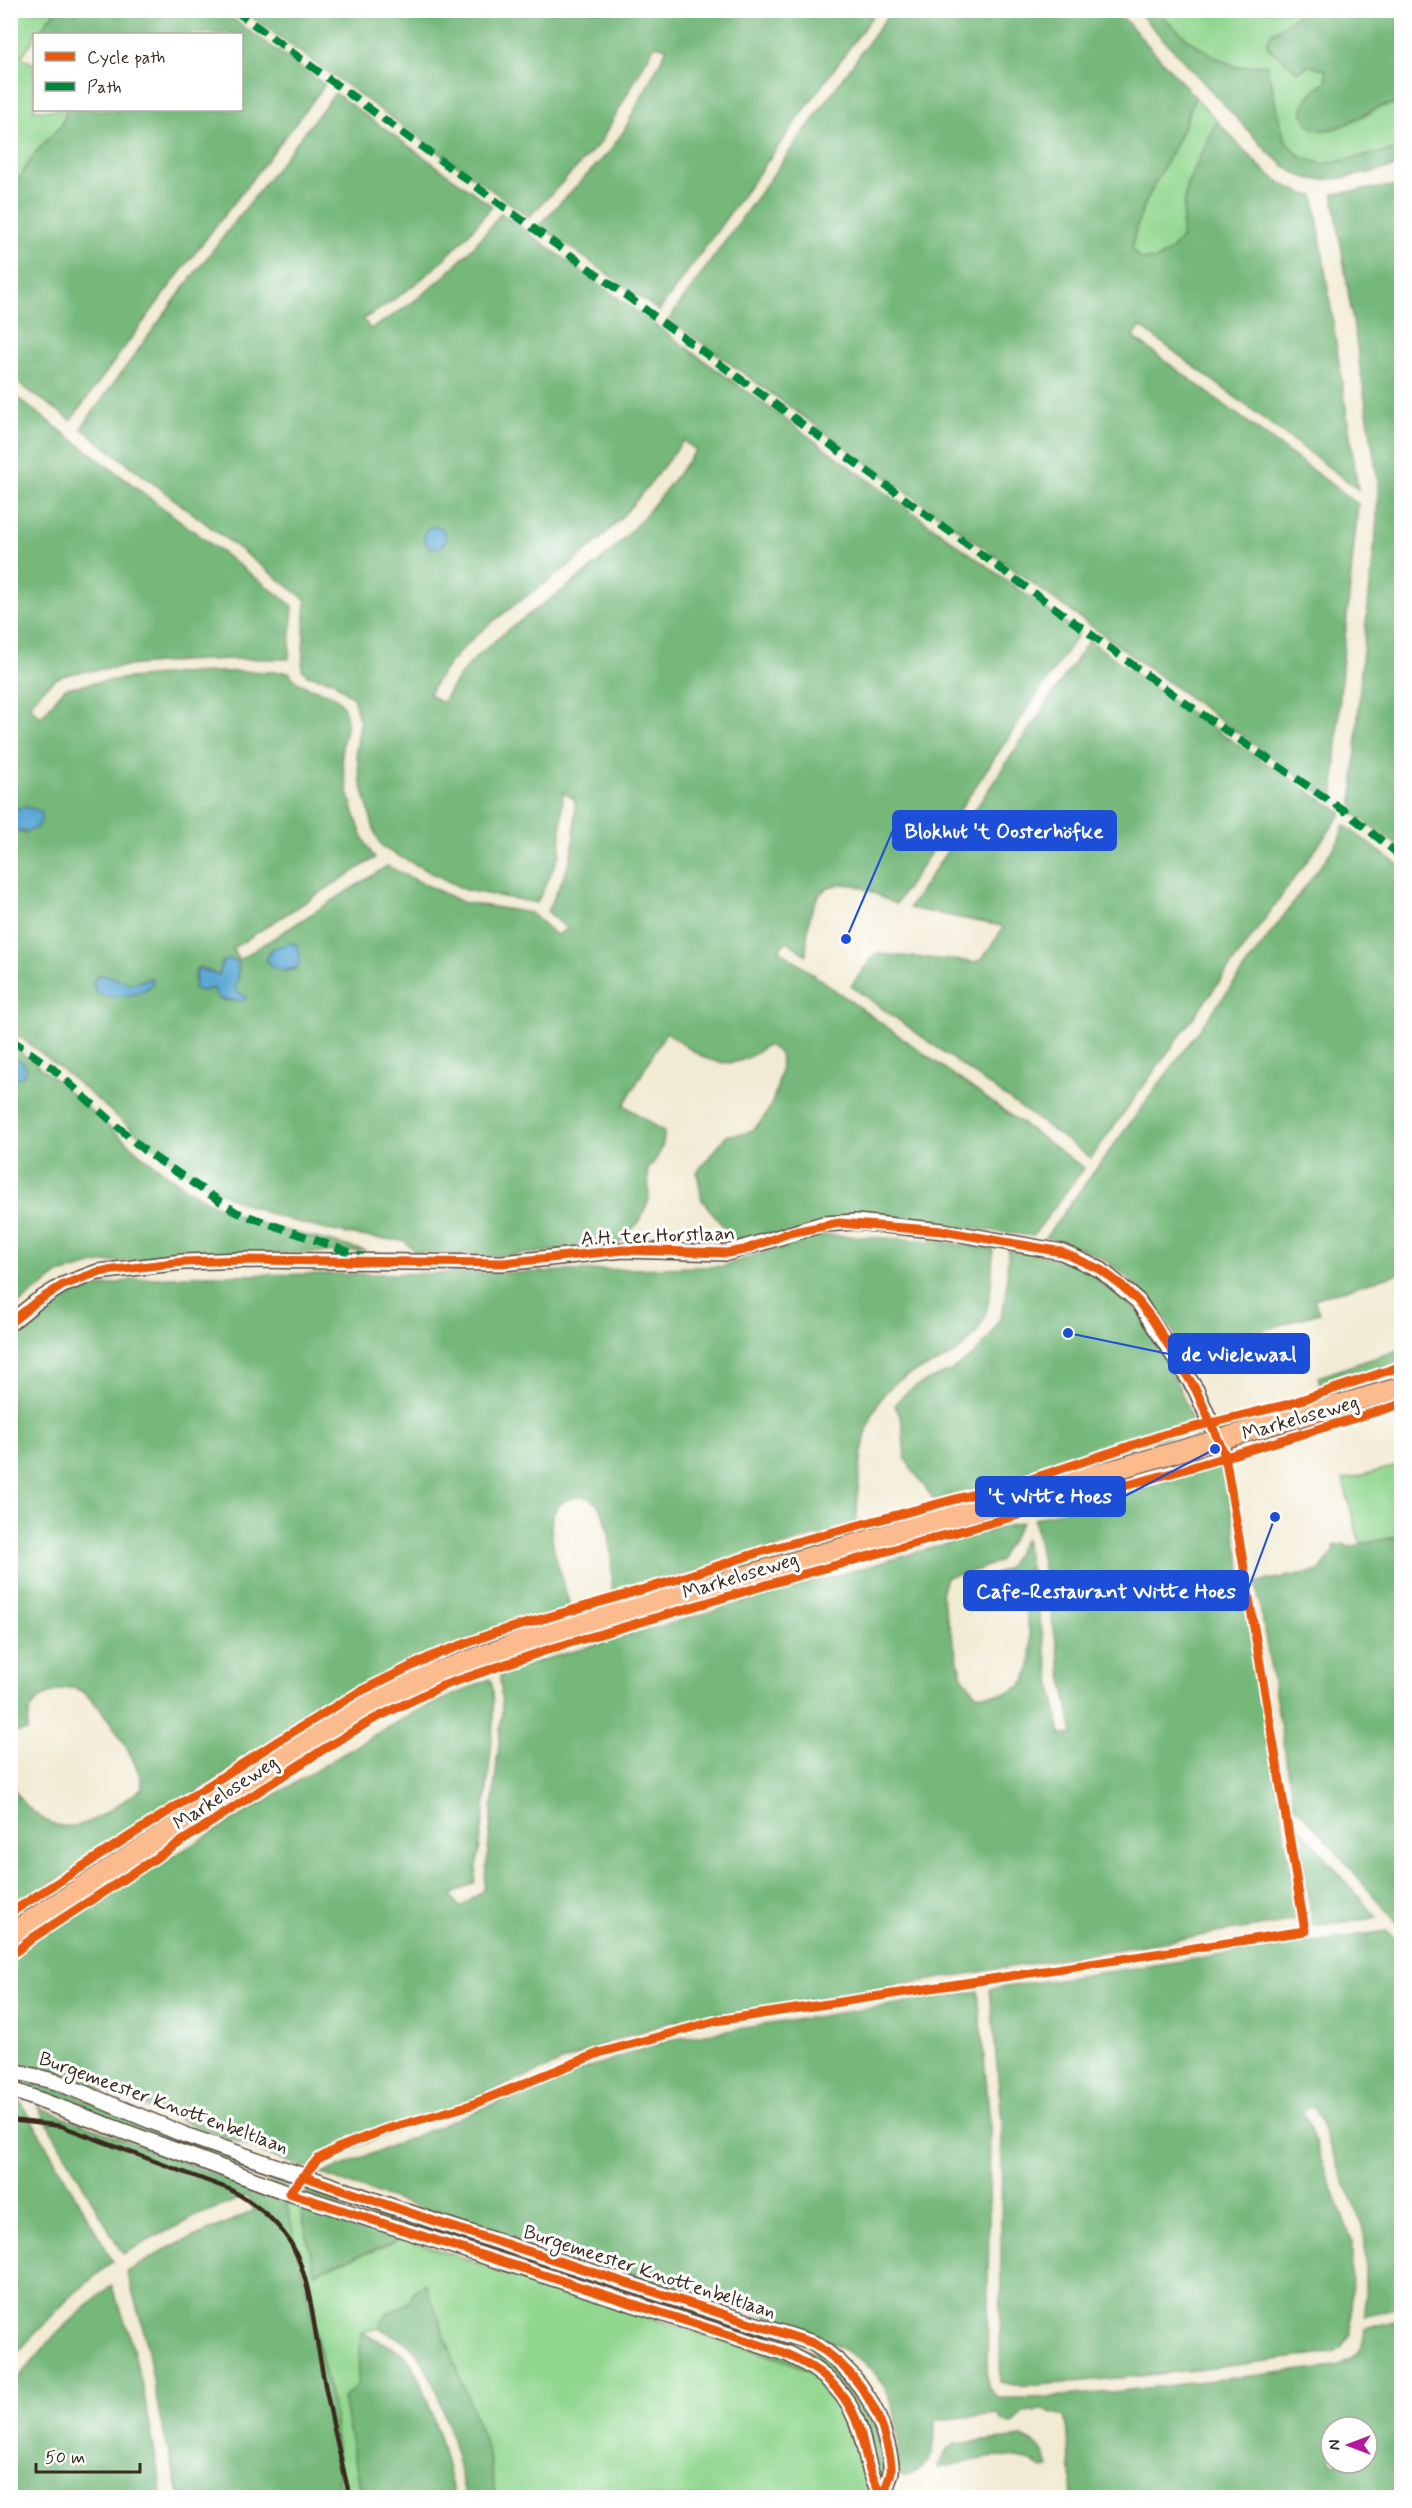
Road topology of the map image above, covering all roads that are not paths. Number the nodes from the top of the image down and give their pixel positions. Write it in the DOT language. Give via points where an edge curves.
graph roads {
  1 [pos="10,1323"];
  2 [pos="1401,1387"];
  3 [pos="1223,1448"];
  4 [pos="10,1934"];
  5 [pos="10,2070"];
  6 [pos="10,2090"];
  7 [pos="649,2288"];
  8 [pos="643,2307"];
  9 [pos="882,2497"];
  1 -- 3 [label="street, A.H. ter Horstlaan" via="63,1285 98,1272 183,1262 503,1263 623,1250 727,1253 789,1233 839,1223 944,1231 1062,1252 1110,1277 1152,1319 1196,1390"];
  2 -- 3 [label="main road, Markeloseweg"];
  3 -- 4 [label="main road, Markeloseweg" via="546,1633 429,1675 365,1707 287,1754"];
  5 -- 7 [label="street, Burgemeester Knottenbeltlaan" via="57,2082 185,2135 424,2218"];
  6 -- 8 [label="street, Burgemeester Knottenbeltlaan" via="289,2193"];
  7 -- 8 [label="street"];
  7 -- 9 [label="street, Burgemeester Knottenbeltlaan" via="813,2343 840,2361 865,2391 884,2433 891,2471"];
  8 -- 9 [label="street, Burgemeester Knottenbeltlaan" via="788,2354 831,2380 851,2405 869,2475"];
}
